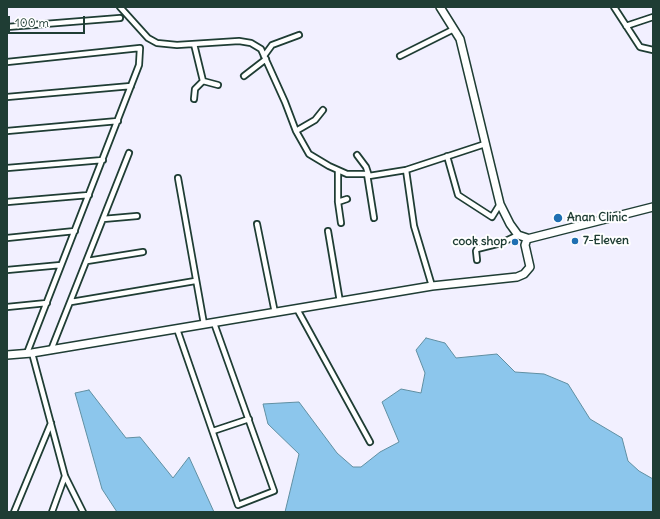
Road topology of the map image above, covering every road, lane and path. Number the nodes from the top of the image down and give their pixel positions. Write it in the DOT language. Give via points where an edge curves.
graph roads {
  1 [pos="120,7"];
  2 [pos="440,7"];
  3 [pos="614,7"];
  4 [pos="653,17"];
  5 [pos="120,18"];
  6 [pos="626,26"];
  7 [pos="7,27"];
  8 [pos="454,29"];
  9 [pos="299,36"];
  10 [pos="194,44"];
  11 [pos="653,50"];
  12 [pos="400,56"];
  13 [pos="265,57"];
  14 [pos="7,62"];
  15 [pos="244,76"];
  16 [pos="203,81"];
  17 [pos="218,84"];
  18 [pos="131,86"];
  19 [pos="7,97"];
  20 [pos="194,99"];
  21 [pos="323,110"];
  22 [pos="118,121"];
  23 [pos="7,131"];
  24 [pos="296,131"];
  25 [pos="485,144"];
  26 [pos="129,154"];
  27 [pos="356,155"];
  28 [pos="447,156"];
  29 [pos="103,160"];
  30 [pos="7,168"];
  31 [pos="338,170"];
  32 [pos="406,170"];
  33 [pos="368,175"];
  34 [pos="178,178"];
  35 [pos="89,195"];
  36 [pos="347,199"];
  37 [pos="7,202"];
  38 [pos="338,202"];
  39 [pos="500,204"];
  40 [pos="653,206"];
  41 [pos="137,216"];
  42 [pos="374,218"];
  43 [pos="103,220"];
  44 [pos="341,223"];
  45 [pos="257,224"];
  46 [pos="75,231"];
  47 [pos="328,231"];
  48 [pos="518,235"];
  49 [pos="7,238"];
  50 [pos="527,238"];
  51 [pos="143,252"];
  52 [pos="477,260"];
  53 [pos="87,261"];
  54 [pos="61,266"];
  55 [pos="7,270"];
  56 [pos="195,281"];
  57 [pos="432,286"];
  58 [pos="71,302"];
  59 [pos="340,302"];
  60 [pos="47,303"];
  61 [pos="7,307"];
  62 [pos="297,309"];
  63 [pos="275,313"];
  64 [pos="214,323"];
  65 [pos="204,324"];
  66 [pos="177,329"];
  67 [pos="51,350"];
  68 [pos="30,353"];
  69 [pos="7,355"];
  70 [pos="249,419"];
  71 [pos="51,423"];
  72 [pos="213,432"];
  73 [pos="370,442"];
  74 [pos="65,476"];
  75 [pos="14,512"];
  76 [pos="52,512"];
  77 [pos="83,512"];
  1 -- 10 [label="street" via="148,38 157,43"];
  2 -- 8 [label="street"];
  3 -- 6 [label="street"];
  4 -- 6 [label="street"];
  5 -- 7 [label="street"];
  6 -- 11 [label="street" via="640,47"];
  8 -- 12 [label="street"];
  8 -- 25 [label="street" via="466,60"];
  9 -- 13 [label="street" via="272,45"];
  10 -- 13 [label="street" via="250,43 261,49"];
  10 -- 16 [label="street"];
  13 -- 15 [label="street"];
  13 -- 24 [label="street"];
  14 -- 18 [label="street" via="140,48 139,65"];
  16 -- 17 [label="street"];
  16 -- 20 [label="street" via="195,89"];
  18 -- 19 [label="street"];
  18 -- 22 [label="street"];
  21 -- 24 [label="street" via="315,120"];
  22 -- 23 [label="street"];
  22 -- 29 [label="street"];
  24 -- 31 [label="street" via="309,154"];
  25 -- 28 [label="street"];
  25 -- 39 [label="street"];
  26 -- 43 [label="street"];
  27 -- 33 [label="street" via="366,167"];
  28 -- 32 [label="street"];
  28 -- 39 [label="street" via="458,195 492,217"];
  29 -- 30 [label="street"];
  29 -- 35 [label="street"];
  31 -- 33 [label="street" via="347,174"];
  31 -- 38 [label="street"];
  32 -- 33 [label="street"];
  32 -- 57 [label="street" via="414,226"];
  33 -- 42 [label="street"];
  34 -- 56 [label="street"];
  35 -- 37 [label="street"];
  35 -- 46 [label="street"];
  36 -- 38 [label="street"];
  38 -- 44 [label="street"];
  39 -- 48 [label="street"];
  40 -- 57 [label="street" via="527,239 525,245 530,267 517,277"];
  41 -- 43 [label="street"];
  43 -- 53 [label="street"];
  45 -- 63 [label="street"];
  46 -- 49 [label="street"];
  46 -- 54 [label="street"];
  47 -- 59 [label="street"];
  48 -- 50 [label="street"];
  48 -- 52 [label="street" via="478,249"];
  51 -- 53 [label="street"];
  53 -- 58 [label="street"];
  54 -- 55 [label="street"];
  54 -- 60 [label="street"];
  56 -- 58 [label="street"];
  56 -- 65 [label="street"];
  57 -- 59 [label="street"];
  58 -- 67 [label="street"];
  59 -- 62 [label="street"];
  60 -- 61 [label="street"];
  60 -- 68 [label="street"];
  62 -- 63 [label="street"];
  62 -- 73 [label="street"];
  63 -- 64 [label="street"];
  64 -- 65 [label="street"];
  64 -- 70 [label="street"];
  65 -- 66 [label="street"];
  66 -- 67 [label="street"];
  66 -- 72 [label="street"];
  67 -- 68 [label="street"];
  68 -- 69 [label="street"];
  68 -- 71 [label="street"];
  70 -- 72 [label="street"];
  70 -- 72 [label="street" via="274,491 238,505"];
  71 -- 74 [label="street"];
  71 -- 75 [label="street"];
  74 -- 76 [label="street"];
  74 -- 77 [label="street"];
}
